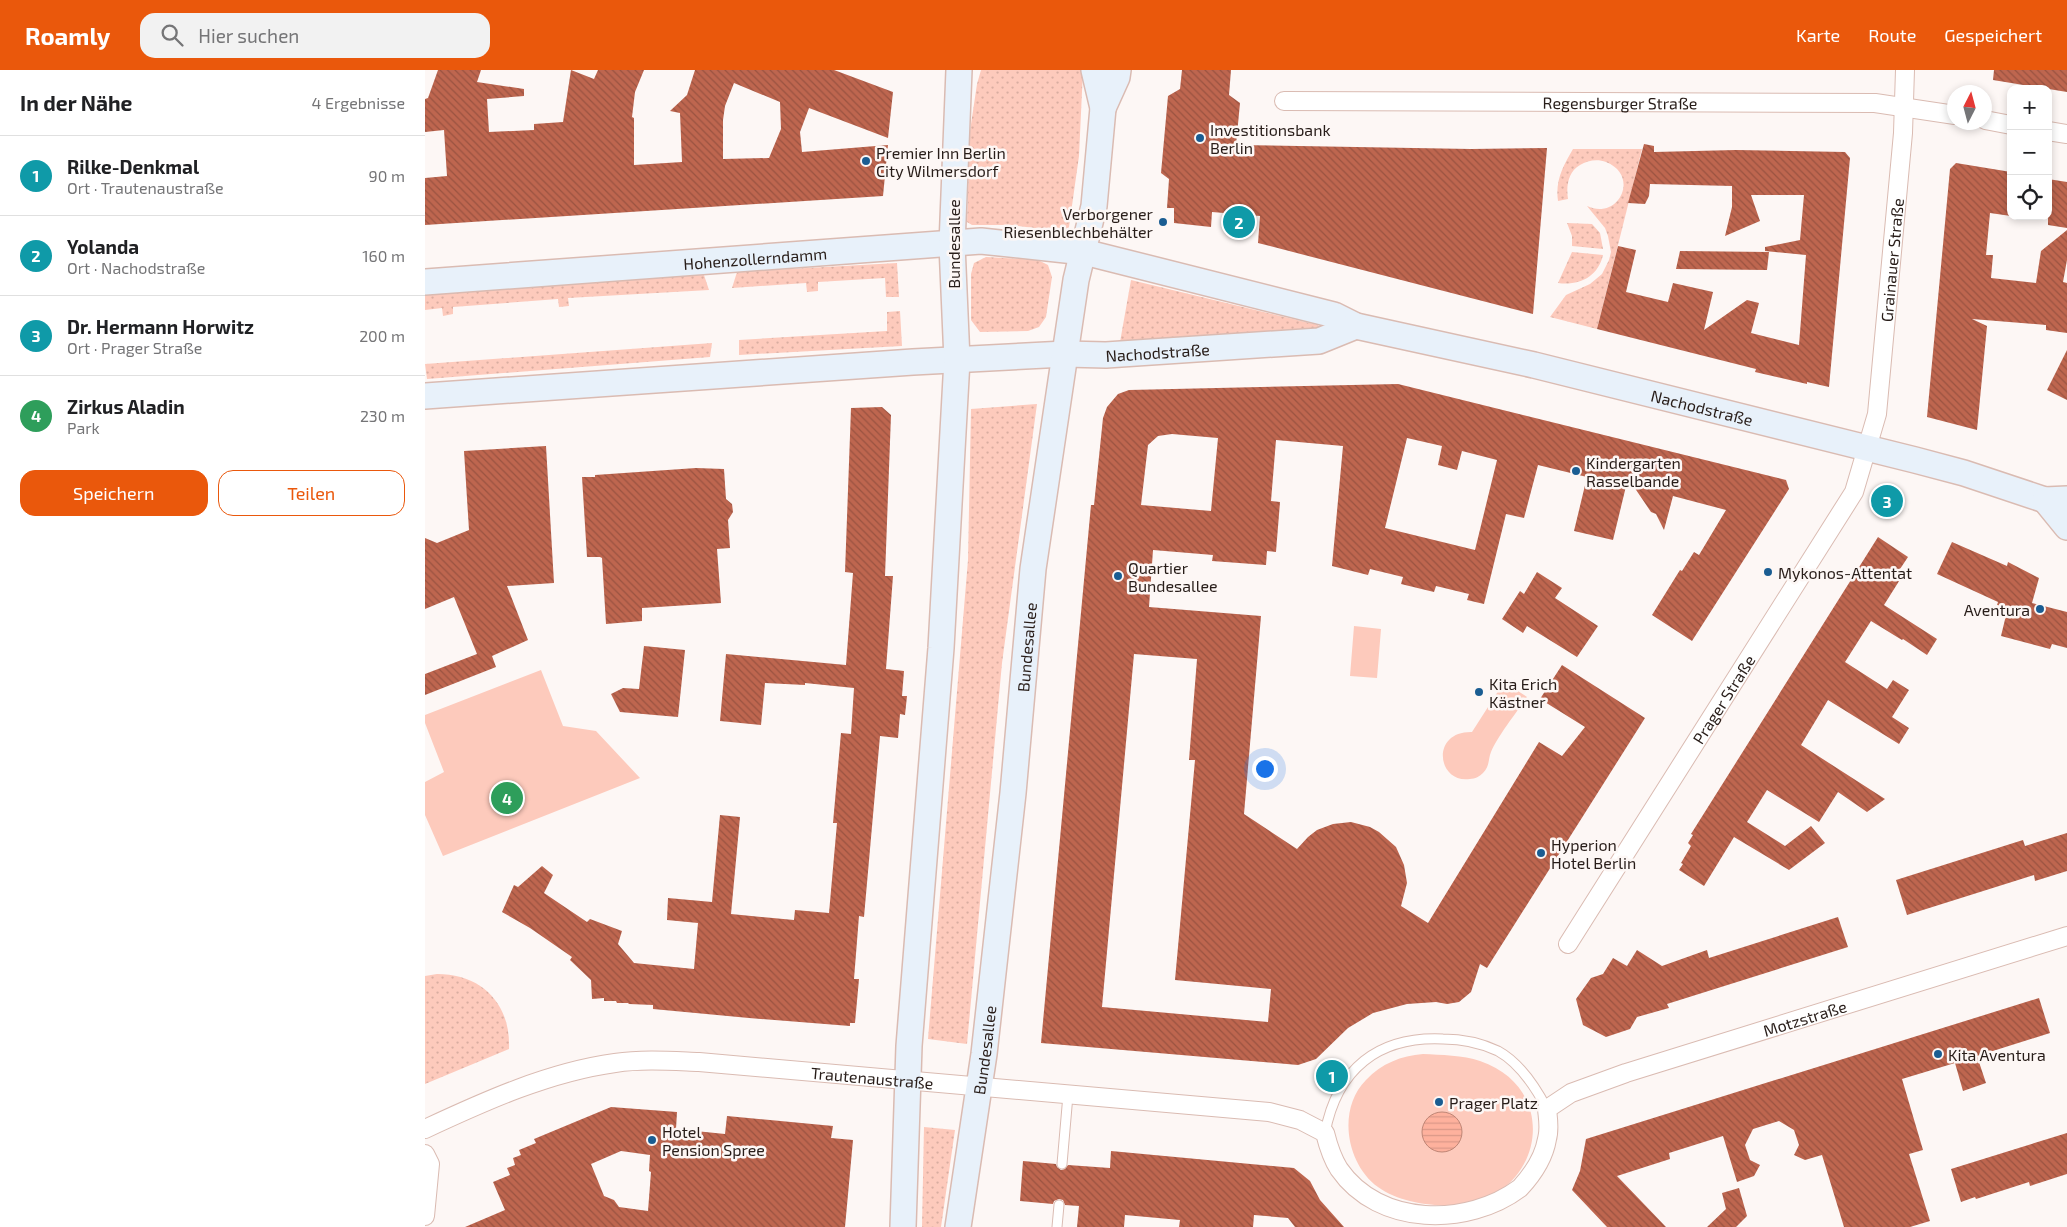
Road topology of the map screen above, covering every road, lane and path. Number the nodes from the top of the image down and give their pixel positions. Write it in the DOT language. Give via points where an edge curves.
graph roads {
  1 [pos="1094,70"];
  2 [pos="1118,70"];
  3 [pos="1905,70"];
  4 [pos="960,72"];
  5 [pos="1284,101"];
  6 [pos="1905,107"];
  7 [pos="1103,108"];
  8 [pos="1947,114"];
  9 [pos="1992,121"];
  10 [pos="2007,124"];
  11 [pos="2052,132"];
  12 [pos="2067,134"];
  13 [pos="952,245"];
  14 [pos="1084,252"];
  15 [pos="425,282"];
  16 [pos="1355,326"];
  17 [pos="1065,354"];
  18 [pos="957,360"];
  19 [pos="425,396"];
  20 [pos="1867,448"];
  21 [pos="2056,500"];
  22 [pos="2067,527"];
  23 [pos="2067,936"];
  24 [pos="1567,944"];
  25 [pos="908,1082"];
  26 [pos="979,1088"];
  27 [pos="1068,1095"];
  28 [pos="1547,1109"];
  29 [pos="425,1128"];
  30 [pos="1325,1133"];
  31 [pos="425,1154"];
  32 [pos="1063,1164"];
  33 [pos="1059,1205"];
  34 [pos="425,1216"];
  35 [pos="1436,1225"];
  36 [pos="903,1227"];
  37 [pos="958,1227"];
  38 [pos="1057,1227"];
  1 -- 7 [label="main road, Bundesallee"];
  2 -- 7 [label="main road"];
  3 -- 6 [label="street, Grainauer Straße"];
  4 -- 13 [label="main road, Bundesallee"];
  5 -- 6 [label="street, Regensburger Straße" via="1875,103"];
  6 -- 8 [label="street, Regensburger Straße"];
  6 -- 20 [label="street, Grainauer Straße" via="1877,414"];
  7 -- 14 [label="main road, Bundesallee" via="1094,206"];
  9 -- 10 [label="street"];
  11 -- 12 [label="street"];
  13 -- 14 [label="main road, Hohenzollerndamm" via="981,241"];
  13 -- 15 [label="main road, Hohenzollerndamm"];
  13 -- 18 [label="main road, Bundesallee"];
  14 -- 16 [label="main road, Nachodstraße" via="1315,310"];
  14 -- 17 [label="main road, Bundesallee" via="1076,280"];
  16 -- 17 [label="main road, Nachodstraße" via="1319,342 1106,355"];
  16 -- 20 [label="main road, Nachodstraße" via="1534,365"];
  17 -- 18 [label="main road, Nachodstraße"];
  17 -- 26 [label="main road, Bundesallee" via="1033,570 1013,793"];
  18 -- 19 [label="main road"];
  18 -- 25 [label="main road, Bundesallee" via="941,648"];
  20 -- 21 [label="main road, Nachodstraße"];
  20 -- 24 [label="street, Prager Straße" via="1854,492"];
  21 -- 22 [label="main road, Nachodstraße"];
  23 -- 28 [label="street, Motzstraße" via="1626,1073 1571,1093"];
  25 -- 26 [label="street, Trautenaustraße"];
  25 -- 29 [label="street, Trautenaustraße" via="699,1062 624,1062 568,1073 487,1101"];
  25 -- 36 [label="main road, Bundesallee"];
  26 -- 27 [label="street, Trautenaustraße"];
  26 -- 37 [label="main road, Bundesallee"];
  27 -- 30 [label="street, Trautenaustraße" via="1269,1112 1300,1120"];
  27 -- 32 [label="lane"];
  28 -- 30 [label="lane" via="1523,1072 1499,1052 1480,1044 1452,1039 1406,1040 1369,1056 1346,1080 1328,1115"];
  28 -- 35 [label="street" via="1547,1139 1538,1163 1524,1184 1507,1200 1489,1210"];
  30 -- 35 [label="street" via="1338,1168 1364,1197 1410,1220"];
  31 -- 34 [label="street" via="430,1164"];
  33 -- 38 [label="lane"];
}
